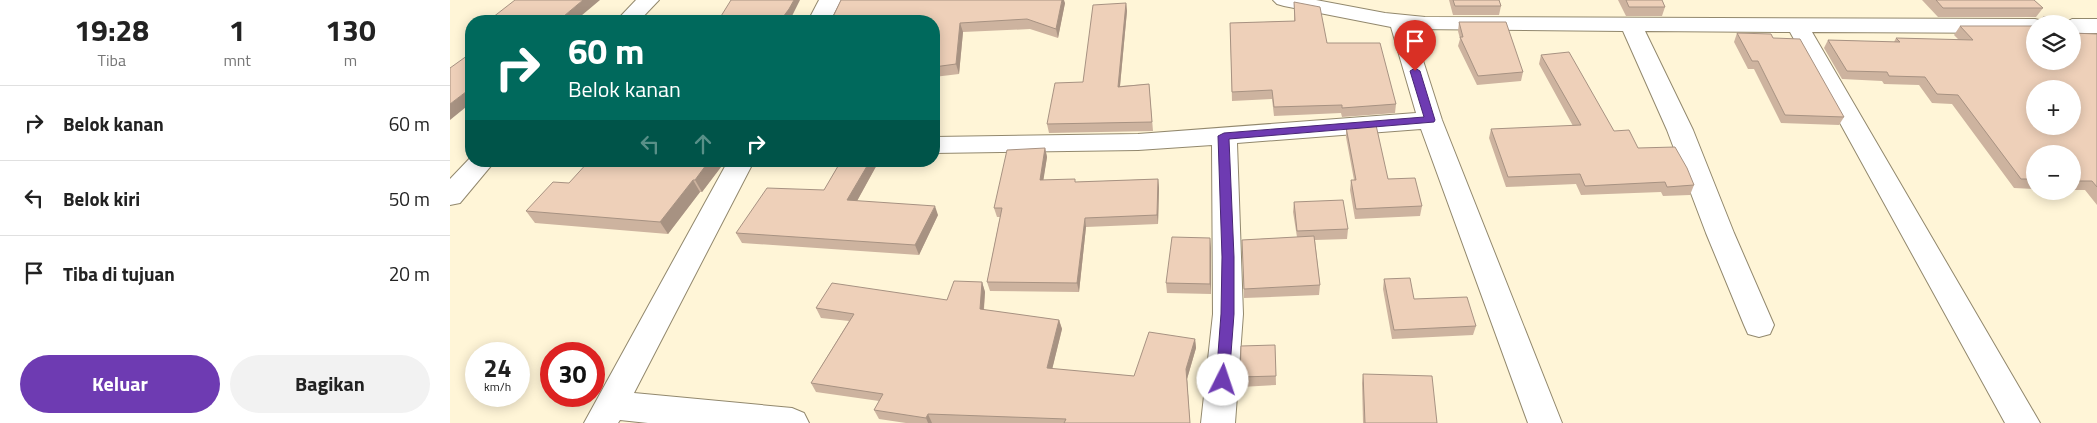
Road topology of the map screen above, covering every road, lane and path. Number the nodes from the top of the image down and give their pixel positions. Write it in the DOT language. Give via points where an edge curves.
graph roads {
  1 [pos="648,0"];
  2 [pos="830,0"];
  3 [pos="1284,0"];
  4 [pos="633,15"];
  5 [pos="822,15"];
  6 [pos="1400,22"];
  7 [pos="1631,24"];
  8 [pos="1796,25"];
  9 [pos="2026,26"];
  10 [pos="2081,26"];
  11 [pos="2097,26"];
  12 [pos="1430,120"];
  13 [pos="1224,136"];
  14 [pos="940,145"];
  15 [pos="477,167"];
  16 [pos="737,167"];
  17 [pos="450,196"];
  18 [pos="1759,325"];
  19 [pos="606,414"];
  20 [pos="792,423"];
  21 [pos="1218,423"];
  22 [pos="1546,423"];
  23 [pos="2023,423"];
  1 -- 4 [label="street"];
  2 -- 5 [label="street"];
  3 -- 6 [label="street"];
  6 -- 7 [label="street"];
  6 -- 12 [label="street"];
  7 -- 8 [label="street"];
  7 -- 18 [label="street" via="1680,130"];
  8 -- 9 [label="street"];
  8 -- 23 [label="street"];
  10 -- 11 [label="street"];
  12 -- 13 [label="street"];
  12 -- 22 [label="street"];
  13 -- 14 [label="street" via="1138,142"];
  13 -- 21 [label="street" via="1228,314"];
  15 -- 17 [label="street"];
  16 -- 19 [label="street"];
  19 -- 20 [label="street"];
}
